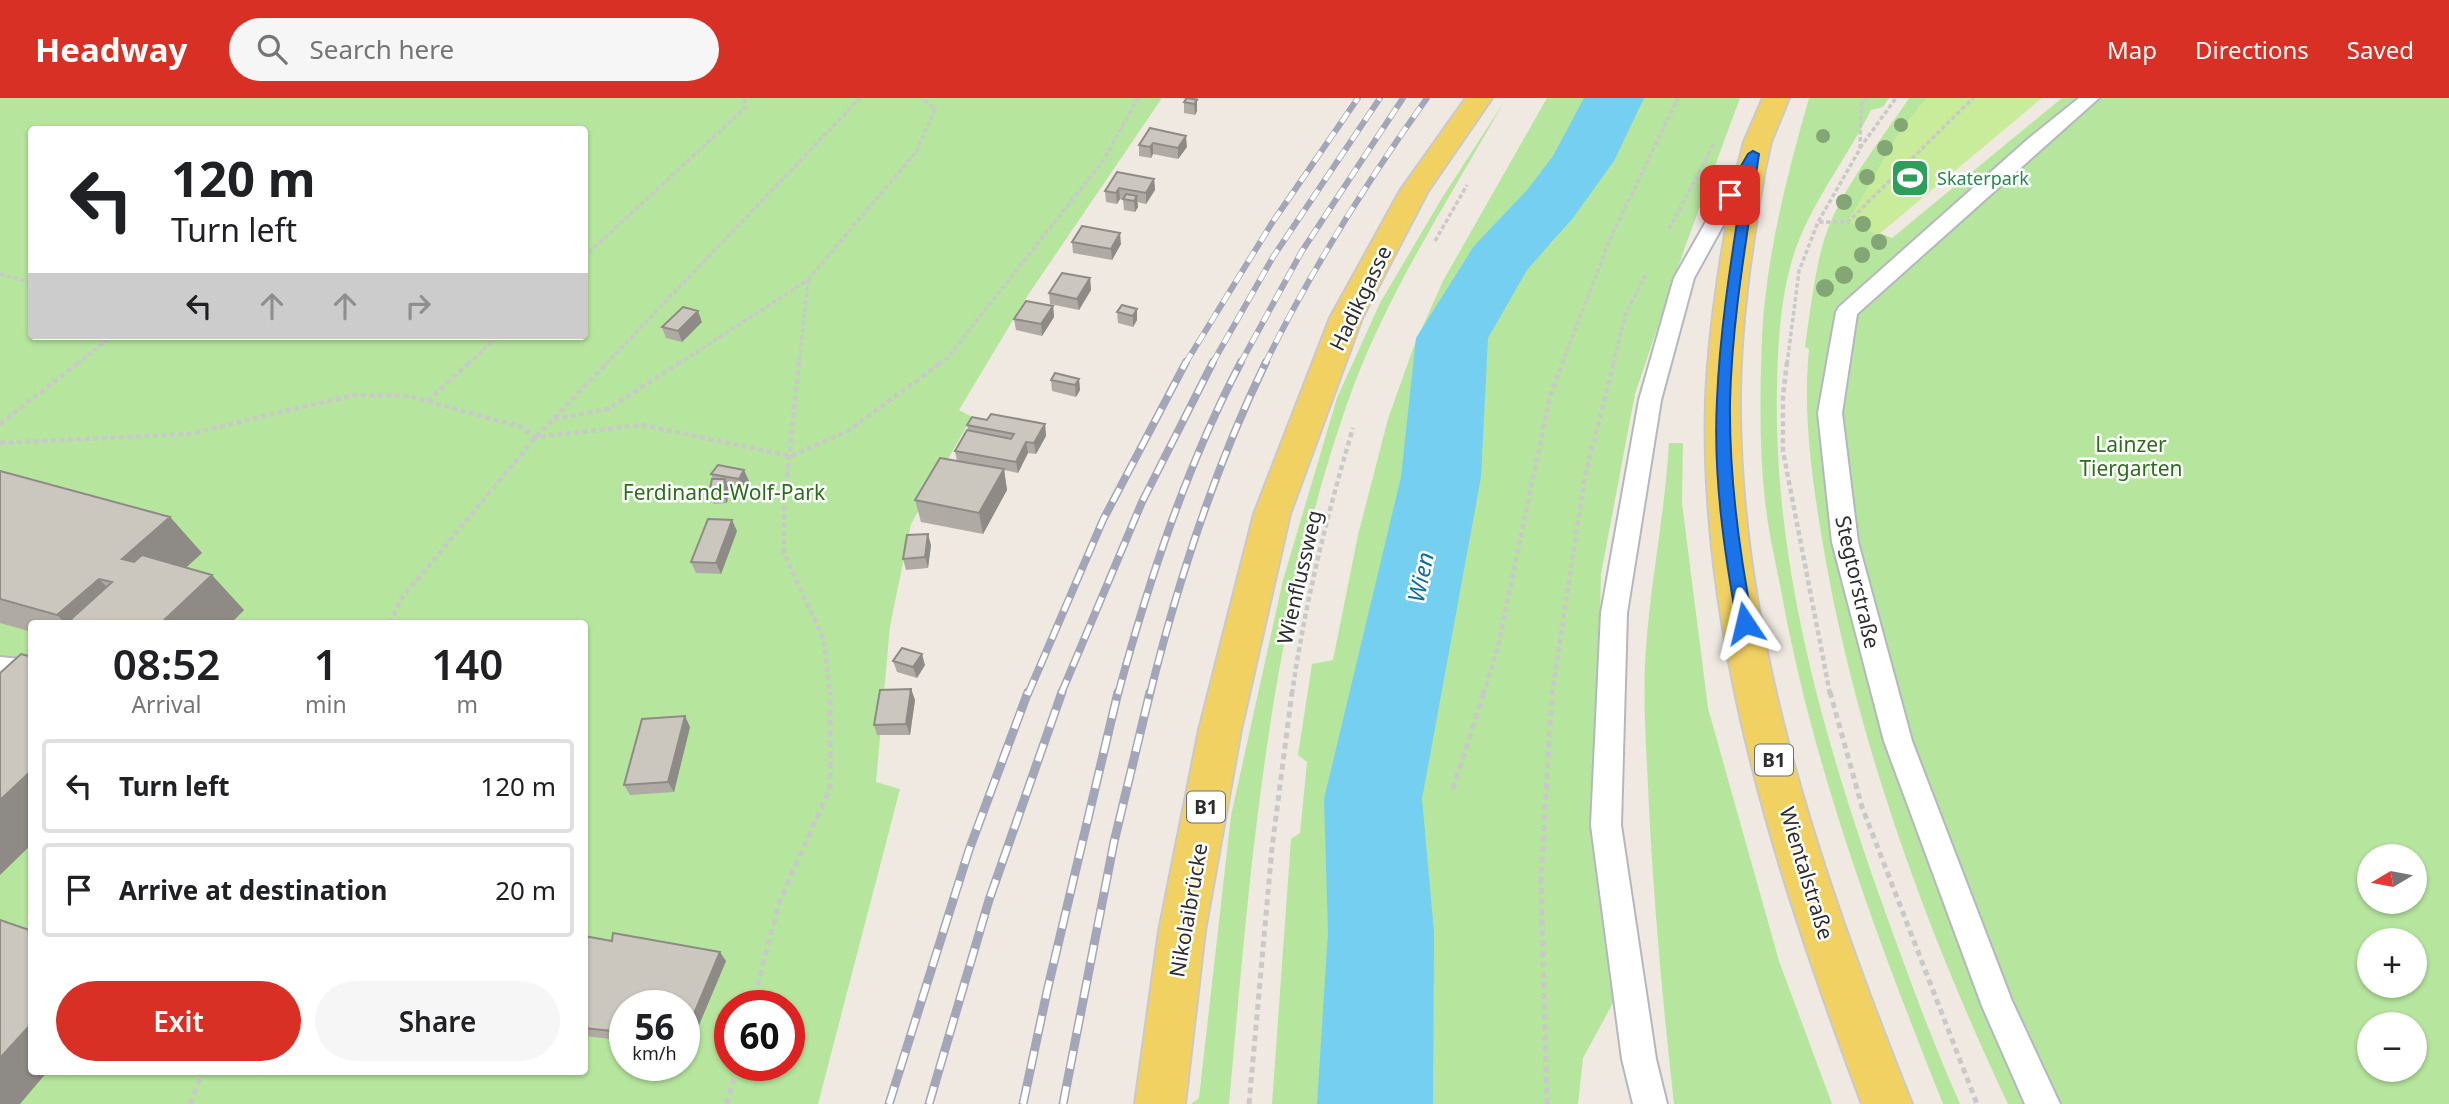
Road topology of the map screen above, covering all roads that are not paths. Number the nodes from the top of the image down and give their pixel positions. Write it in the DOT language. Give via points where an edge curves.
graph roads {
  1 [pos="1479,98"];
  2 [pos="1776,98"];
  3 [pos="2091,98"];
  4 [pos="1753,154"];
  5 [pos="1272,514"];
  6 [pos="0,668"];
  7 [pos="28,671"];
  8 [pos="1160,1104"];
  9 [pos="1650,1104"];
  10 [pos="1887,1104"];
  11 [pos="2043,1104"];
  1 -- 5 [label="main road, Hadikgasse / B1" via="1414,191 1346,318"];
  2 -- 4 [label="main road, Wientalstraße / B1"];
  3 -- 11 [label="lane, Stegtorstraße" via="1847,312 1830,413 1845,542 1898,741 1998,1006"];
  4 -- 9 [label="lane" via="1684,278 1650,400 1614,613 1606,825 1639,1059"];
  4 -- 10 [label="main road, Wientalstraße / B1" via="1731,303 1723,402 1725,475 1736,574 1758,698 1795,842 1849,1010"];
  5 -- 8 [label="main road, Nikolaibrücke / B1" via="1220,730 1190,891"];
  6 -- 7 [label="lane"];
}
